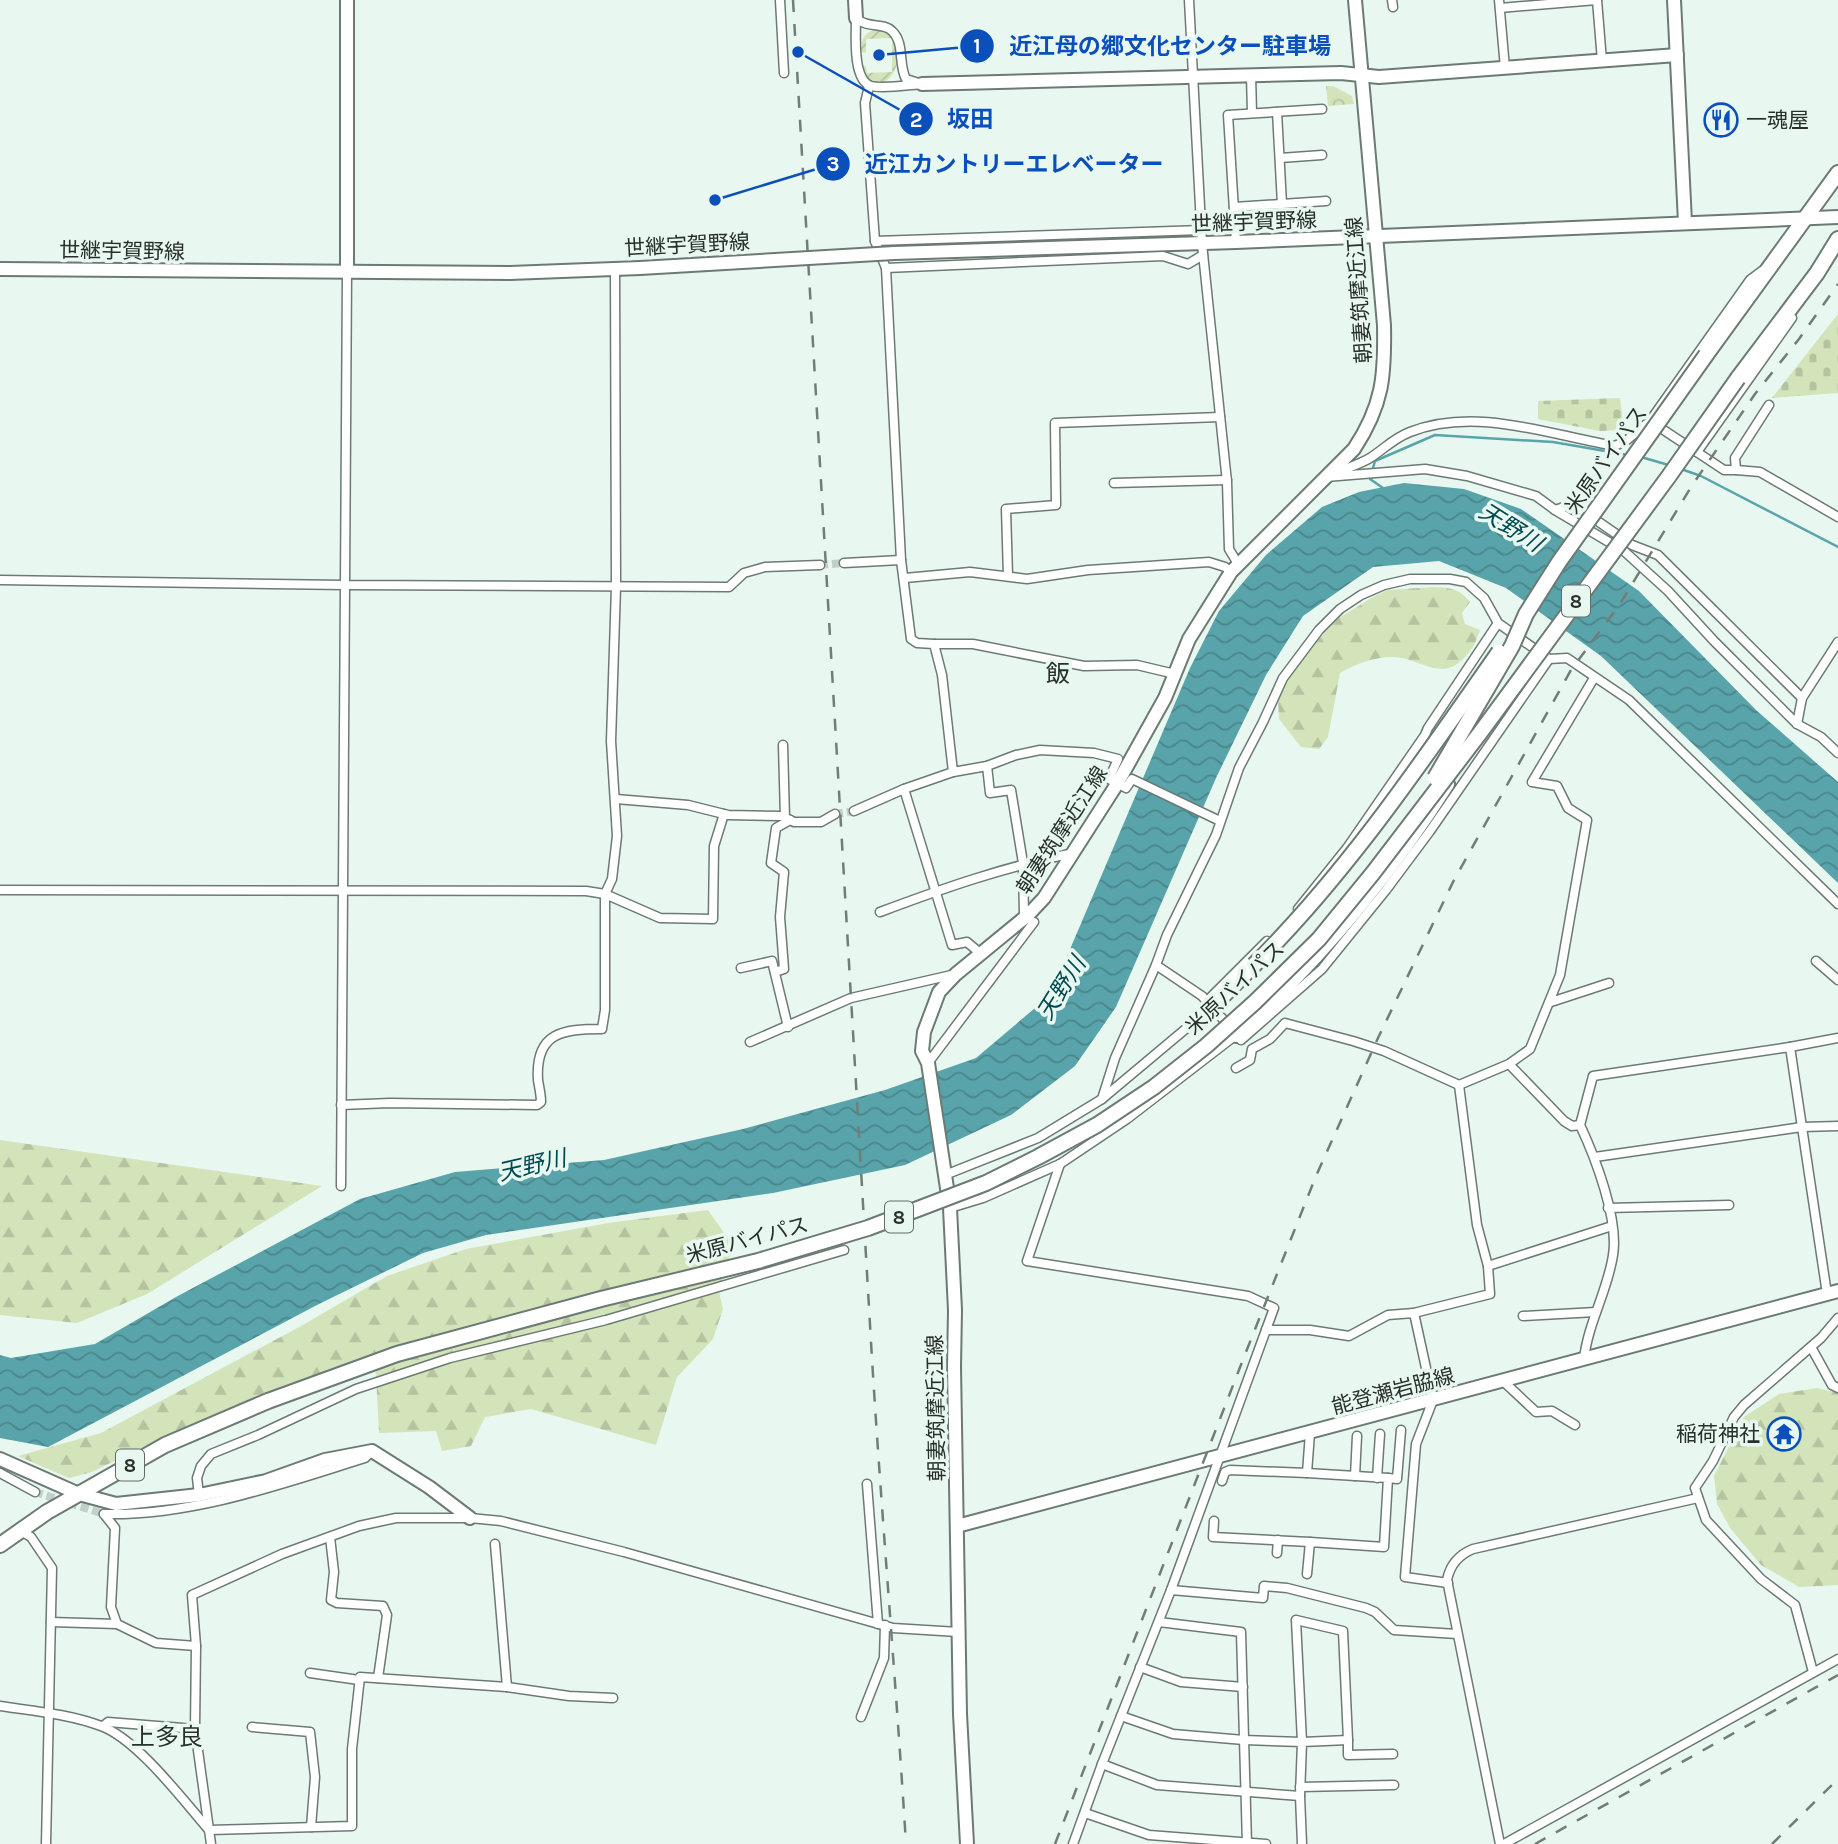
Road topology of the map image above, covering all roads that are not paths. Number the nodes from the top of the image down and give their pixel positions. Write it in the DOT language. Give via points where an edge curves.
graph roads {
  1 [pos="347,0"];
  2 [pos="780,0"];
  3 [pos="855,0"];
  4 [pos="1189,0"];
  5 [pos="1355,0"];
  6 [pos="1597,0"];
  7 [pos="1674,0"];
  8 [pos="1549,2"];
  9 [pos="1499,4"];
  10 [pos="856,18"];
  11 [pos="873,27"];
  12 [pos="857,44"];
  13 [pos="1677,55"];
  14 [pos="1602,61"];
  15 [pos="1505,68"];
  16 [pos="901,70"];
  17 [pos="784,73"];
  18 [pos="1251,75"];
  19 [pos="1194,76"];
  20 [pos="1361,76"];
  21 [pos="922,84"];
  22 [pos="869,86"];
  23 [pos="886,86"];
  24 [pos="1322,109"];
  25 [pos="1277,112"];
  26 [pos="1252,114"];
  27 [pos="1322,155"];
  28 [pos="1279,158"];
  29 [pos="1838,173"];
  30 [pos="1326,201"];
  31 [pos="1282,204"];
  32 [pos="1234,207"];
  33 [pos="1838,217"];
  34 [pos="1804,218"];
  35 [pos="1685,222"];
  36 [pos="1376,237"];
  37 [pos="1838,239"];
  38 [pos="875,241"];
  39 [pos="1236,242"];
  40 [pos="1202,243"];
  41 [pos="1775,260"];
  42 [pos="887,268"];
  43 [pos="0,269"];
  44 [pos="615,269"];
  45 [pos="347,272"];
  46 [pos="1817,273"];
  47 [pos="1769,404"];
  48 [pos="1220,417"];
  49 [pos="1650,421"];
  50 [pos="1697,452"];
  51 [pos="1735,470"];
  52 [pos="1326,477"];
  53 [pos="1227,480"];
  54 [pos="1114,483"];
  55 [pos="1555,510"];
  56 [pos="1838,517"];
  57 [pos="901,560"];
  58 [pos="844,563"];
  59 [pos="820,565"];
  60 [pos="1235,568"];
  61 [pos="1008,576"];
  62 [pos="905,578"];
  63 [pos="0,580"];
  64 [pos="345,585"];
  65 [pos="616,587"];
  66 [pos="1527,614"];
  67 [pos="1498,622"];
  68 [pos="934,644"];
  69 [pos="1837,646"];
  70 [pos="1549,659"];
  71 [pos="1175,674"];
  72 [pos="1594,678"];
  73 [pos="1802,698"];
  74 [pos="1797,724"];
  75 [pos="1480,733"];
  76 [pos="783,745"];
  77 [pos="1838,753"];
  78 [pos="987,766"];
  79 [pos="953,772"];
  80 [pos="1116,783"];
  81 [pos="904,789"];
  82 [pos="616,799"];
  83 [pos="854,811"];
  84 [pos="724,814"];
  85 [pos="835,814"];
  86 [pos="788,819"];
  87 [pos="1220,821"];
  88 [pos="1410,822"];
  89 [pos="1074,853"];
  90 [pos="1023,863"];
  91 [pos="0,890"];
  92 [pos="342,890"];
  93 [pos="937,891"];
  94 [pos="605,894"];
  95 [pos="1838,904"];
  96 [pos="880,912"];
  97 [pos="1024,917"];
  98 [pos="981,954"];
  99 [pos="1816,961"];
  100 [pos="1156,965"];
  101 [pos="741,968"];
  102 [pos="775,972"];
  103 [pos="956,974"];
  104 [pos="1838,980"];
  105 [pos="1609,983"];
  106 [pos="1551,1002"];
  107 [pos="1210,1003"];
  108 [pos="788,1027"];
  109 [pos="1239,1038"];
  110 [pos="1838,1038"];
  111 [pos="750,1042"];
  112 [pos="1790,1047"];
  113 [pos="1252,1049"];
  114 [pos="1509,1064"];
  115 [pos="928,1068"];
  116 [pos="1236,1068"];
  117 [pos="1459,1085"];
  118 [pos="1102,1099"];
  119 [pos="341,1105"];
  120 [pos="1580,1125"];
  121 [pos="1838,1126"];
  122 [pos="1802,1127"];
  123 [pos="1595,1157"];
  124 [pos="1060,1164"];
  125 [pos="945,1175"];
  126 [pos="341,1186"];
  127 [pos="1728,1205"];
  128 [pos="950,1208"];
  129 [pos="1608,1208"];
  130 [pos="1612,1226"];
  131 [pos="844,1250"];
  132 [pos="1488,1266"];
  133 [pos="1833,1292"];
  134 [pos="1596,1312"];
  135 [pos="1414,1313"];
  136 [pos="1523,1316"];
  137 [pos="1838,1318"];
  138 [pos="1266,1330"];
  139 [pos="1811,1348"];
  140 [pos="1584,1359"];
  141 [pos="1503,1381"];
  142 [pos="1838,1388"];
  143 [pos="1433,1400"];
  144 [pos="1575,1425"];
  145 [pos="1401,1430"];
  146 [pos="1310,1433"];
  147 [pos="1380,1434"];
  148 [pos="1357,1436"];
  149 [pos="372,1451"];
  150 [pos="1217,1458"];
  151 [pos="0,1459"];
  152 [pos="0,1472"];
  153 [pos="1307,1473"];
  154 [pos="1355,1476"];
  155 [pos="1377,1478"];
  156 [pos="1388,1478"];
  157 [pos="1222,1481"];
  158 [pos="867,1484"];
  159 [pos="35,1492"];
  160 [pos="79,1494"];
  161 [pos="200,1495"];
  162 [pos="1698,1498"];
  163 [pos="470,1518"];
  164 [pos="1214,1521"];
  165 [pos="957,1526"];
  166 [pos="21,1531"];
  167 [pos="330,1537"];
  168 [pos="1278,1540"];
  169 [pos="1310,1542"];
  170 [pos="495,1544"];
  171 [pos="0,1545"];
  172 [pos="1277,1553"];
  173 [pos="1307,1574"];
  174 [pos="1448,1583"];
  175 [pos="1171,1590"];
  176 [pos="51,1622"];
  177 [pos="1159,1622"];
  178 [pos="117,1624"];
  179 [pos="881,1625"];
  180 [pos="958,1632"];
  181 [pos="1457,1634"];
  182 [pos="195,1646"];
  183 [pos="1838,1659"];
  184 [pos="1140,1667"];
  185 [pos="1813,1672"];
  186 [pos="310,1673"];
  187 [pos="379,1678"];
  188 [pos="359,1680"];
  189 [pos="508,1687"];
  190 [pos="1243,1687"];
  191 [pos="613,1698"];
  192 [pos="0,1706"];
  193 [pos="49,1713"];
  194 [pos="1121,1716"];
  195 [pos="861,1717"];
  196 [pos="103,1726"];
  197 [pos="252,1727"];
  198 [pos="195,1729"];
  199 [pos="1244,1740"];
  200 [pos="1348,1740"];
  201 [pos="1302,1742"];
  202 [pos="1393,1754"];
  203 [pos="1102,1764"];
  204 [pos="1394,1785"];
  205 [pos="1245,1791"];
  206 [pos="1300,1792"];
  207 [pos="1085,1813"];
  208 [pos="311,1827"];
  209 [pos="209,1830"];
  210 [pos="1247,1843"];
  211 [pos="46,1844"];
  212 [pos="211,1844"];
  213 [pos="967,1844"];
  214 [pos="1073,1844"];
  215 [pos="1266,1844"];
  216 [pos="1302,1844"];
  217 [pos="1502,1844"];
  1 -- 45 [label="main road"];
  2 -- 17 [label="street"];
  3 -- 10 [label="main road"];
  4 -- 19 [label="street"];
  5 -- 20 [label="main road, 朝妻筑摩近江線"];
  6 -- 8 [label="street"];
  6 -- 14 [label="street"];
  7 -- 13 [label="main road"];
  8 -- 9 [label="street"];
  9 -- 15 [label="street"];
  10 -- 11 [label="street"];
  10 -- 12 [label="street"];
  11 -- 12 [label="street"];
  11 -- 16 [label="street" via="893,31 899,41"];
  12 -- 22 [label="street" via="859,75"];
  13 -- 14 [label="main road"];
  13 -- 35 [label="main road"];
  14 -- 15 [label="main road"];
  15 -- 20 [label="main road"];
  16 -- 21 [label="street" via="906,79"];
  16 -- 23 [label="street"];
  18 -- 19 [label="main road"];
  18 -- 20 [label="main road"];
  18 -- 26 [label="street"];
  19 -- 21 [label="main road"];
  19 -- 40 [label="street"];
  20 -- 36 [label="main road, 朝妻筑摩近江線"];
  21 -- 23 [label="street"];
  22 -- 23 [label="street"];
  22 -- 38 [label="street" via="865,103"];
  24 -- 25 [label="street"];
  25 -- 26 [label="street"];
  25 -- 28 [label="street"];
  26 -- 32 [label="street" via="1228,115"];
  27 -- 28 [label="street"];
  28 -- 31 [label="street"];
  29 -- 34 [label="highway, 米原バイパス / 8"];
  30 -- 31 [label="street"];
  31 -- 32 [label="street"];
  32 -- 39 [label="street"];
  33 -- 34 [label="main road, 世継宇賀野線"];
  34 -- 35 [label="main road, 世継宇賀野線"];
  34 -- 41 [label="highway, 米原バイパス / 8"];
  35 -- 36 [label="main road, 世継宇賀野線"];
  36 -- 39 [label="main road, 世継宇賀野線"];
  36 -- 52 [label="main road, 朝妻筑摩近江線" via="1384,325 1380,395 1369,426 1354,449"];
  37 -- 46 [label="highway, 米原バイパス / 8"];
  38 -- 40 [label="street"];
  38 -- 42 [label="street"];
  39 -- 40 [label="main road, 世継宇賀野線"];
  40 -- 42 [label="street" via="1188,264 1163,256"];
  40 -- 44 [label="main road, 世継宇賀野線, bridge" via="894,253"];
  40 -- 48 [label="street"];
  41 -- 49 [label="street" via="1750,280"];
  41 -- 66 [label="highway, 米原バイパス / 8, bridge" via="1559,562"];
  42 -- 57 [label="street"];
  43 -- 45 [label="main road, 世継宇賀野線"];
  44 -- 45 [label="main road, 世継宇賀野線"];
  44 -- 65 [label="street"];
  45 -- 64 [label="street"];
  46 -- 50 [label="street" via="1802,303"];
  46 -- 75 [label="highway, 米原バイパス / 8, bridge"];
  47 -- 51 [label="street" via="1735,458"];
  48 -- 53 [label="street"];
  48 -- 61 [label="street" via="1055,423 1056,505 1006,509"];
  49 -- 50 [label="street"];
  49 -- 52 [label="street" via="1615,446 1510,425 1440,425 1411,431 1369,458"];
  50 -- 51 [label="street" via="1724,470"];
  51 -- 56 [label="street" via="1760,472"];
  52 -- 55 [label="street" via="1425,469 1536,496"];
  52 -- 60 [label="main road, 朝妻筑摩近江線"];
  53 -- 54 [label="street"];
  53 -- 60 [label="street" via="1229,549"];
  55 -- 73 [label="street" via="1573,504 1632,545 1657,555"];
  55 -- 74 [label="street" via="1624,551"];
  57 -- 58 [label="street"];
  57 -- 62 [label="street"];
  59 -- 65 [label="street" via="765,567 744,573 729,587"];
  60 -- 61 [label="street" via="1209,562 1027,579"];
  60 -- 71 [label="main road, 朝妻筑摩近江線" via="1189,639"];
  61 -- 62 [label="street" via="970,572"];
  62 -- 68 [label="street" via="911,639"];
  63 -- 64 [label="street"];
  64 -- 65 [label="street"];
  64 -- 92 [label="street"];
  65 -- 82 [label="street" via="611,741"];
  66 -- 88 [label="highway, 米原バイパス / 8, bridge"];
  66 -- 107 [label="highway, bridge" via="1353,853 1294,926"];
  67 -- 70 [label="street"];
  67 -- 87 [label="street" via="1474,587 1450,579 1410,579 1384,585 1340,609 1283,678 1238,768"];
  67 -- 107 [label="street" via="1347,848"];
  68 -- 71 [label="street" via="973,644 1084,666 1137,665"];
  68 -- 79 [label="street"];
  69 -- 73 [label="street"];
  70 -- 72 [label="street" via="1567,657"];
  70 -- 109 [label="street" via="1430,831 1322,969"];
  71 -- 80 [label="main road, 朝妻筑摩近江線"];
  72 -- 95 [label="street" via="1629,700"];
  72 -- 106 [label="street" via="1532,782 1557,786 1568,808 1587,820 1560,975"];
  73 -- 74 [label="street"];
  74 -- 77 [label="street"];
  75 -- 88 [label="highway, 米原バイパス / 8, bridge"];
  75 -- 109 [label="highway, bridge" via="1381,880 1330,942"];
  76 -- 86 [label="street"];
  78 -- 79 [label="street"];
  78 -- 80 [label="street" via="1040,750 1094,753 1118,759 1110,779"];
  78 -- 90 [label="street" via="990,793 1011,790"];
  79 -- 81 [label="street"];
  80 -- 87 [label="street" via="1126,788 1132,779"];
  80 -- 89 [label="main road, 朝妻筑摩近江線"];
  81 -- 83 [label="street"];
  81 -- 93 [label="street"];
  82 -- 84 [label="street" via="652,800"];
  82 -- 94 [label="street" via="616,847"];
  84 -- 86 [label="street"];
  84 -- 94 [label="street" via="714,846 713,919 660,918"];
  85 -- 86 [label="street" via="821,822"];
  86 -- 102 [label="street" via="776,828 771,863 785,872 780,917 784,969"];
  87 -- 100 [label="street"];
  88 -- 160 [label="highway, 米原バイパス / 8, bridge" via="1318,939 1255,1002 1154,1087 1038,1157 986,1183 868,1228 397,1354 165,1445"];
  89 -- 90 [label="street"];
  89 -- 97 [label="main road, 朝妻筑摩近江線" via="1044,898"];
  90 -- 93 [label="street"];
  90 -- 97 [label="street"];
  91 -- 92 [label="street"];
  92 -- 94 [label="street"];
  92 -- 119 [label="street"];
  93 -- 96 [label="street"];
  93 -- 98 [label="street" via="952,945 967,942"];
  94 -- 119 [label="street" via="602,1029 564,1032 541,1048 541,1102"];
  97 -- 98 [label="main road, 朝妻筑摩近江線"];
  97 -- 115 [label="street" via="1034,922"];
  98 -- 103 [label="main road, 朝妻筑摩近江線"];
  99 -- 104 [label="street"];
  100 -- 107 [label="street"];
  100 -- 118 [label="street"];
  101 -- 102 [label="street" via="772,961"];
  102 -- 108 [label="street"];
  103 -- 108 [label="street" via="857,996"];
  103 -- 115 [label="main road, 朝妻筑摩近江線" via="939,992 930,1011 922,1051"];
  105 -- 106 [label="street"];
  106 -- 114 [label="street" via="1530,1049"];
  107 -- 109 [label="street"];
  107 -- 118 [label="street"];
  108 -- 111 [label="street"];
  109 -- 113 [label="street"];
  109 -- 124 [label="street"];
  110 -- 112 [label="street"];
  112 -- 120 [label="street" via="1593,1076"];
  112 -- 122 [label="street"];
  113 -- 116 [label="street" via="1250,1060"];
  113 -- 117 [label="street" via="1285,1023 1384,1051"];
  114 -- 117 [label="street"];
  114 -- 120 [label="street" via="1564,1121"];
  115 -- 125 [label="main road, 朝妻筑摩近江線"];
  117 -- 132 [label="street" via="1477,1225"];
  118 -- 125 [label="street" via="1038,1138"];
  119 -- 126 [label="street"];
  120 -- 123 [label="street"];
  121 -- 122 [label="street"];
  122 -- 123 [label="street"];
  122 -- 133 [label="street"];
  123 -- 129 [label="street"];
  124 -- 128 [label="street"];
  124 -- 138 [label="street" via="1027,1261 1248,1296 1274,1308"];
  125 -- 128 [label="main road, 朝妻筑摩近江線"];
  127 -- 129 [label="street"];
  128 -- 165 [label="main road, 朝妻筑摩近江線"];
  129 -- 130 [label="street"];
  130 -- 132 [label="street"];
  130 -- 134 [label="street" via="1614,1254"];
  131 -- 161 [label="street" via="356,1389 211,1454 197,1478"];
  132 -- 135 [label="street" via="1490,1294"];
  133 -- 140 [label="main road, 能登瀬岩脇線"];
  134 -- 136 [label="street"];
  134 -- 140 [label="street"];
  135 -- 138 [label="street" via="1388,1315 1349,1336"];
  135 -- 143 [label="street"];
  137 -- 139 [label="street"];
  138 -- 150 [label="street"];
  139 -- 142 [label="street"];
  139 -- 162 [label="street" via="1734,1417 1713,1461 1697,1482"];
  140 -- 141 [label="main road, 能登瀬岩脇線"];
  141 -- 143 [label="main road, 能登瀬岩脇線"];
  141 -- 144 [label="street" via="1536,1412 1552,1411"];
  143 -- 146 [label="main road, 能登瀬岩脇線"];
  143 -- 174 [label="street" via="1416,1444 1405,1577"];
  145 -- 156 [label="street" via="1397,1479"];
  146 -- 150 [label="main road, 能登瀬岩脇線"];
  146 -- 153 [label="street"];
  147 -- 155 [label="street"];
  148 -- 154 [label="street"];
  149 -- 161 [label="main road"];
  149 -- 163 [label="main road"];
  149 -- 178 [label="street" via="365,1458 267,1488 194,1505 104,1514 115,1528 111,1607"];
  150 -- 165 [label="main road, 能登瀬岩脇線"];
  150 -- 175 [label="street"];
  151 -- 160 [label="main road"];
  152 -- 159 [label="street"];
  153 -- 154 [label="street"];
  153 -- 157 [label="street" via="1230,1470"];
  154 -- 155 [label="street"];
  155 -- 156 [label="street"];
  156 -- 169 [label="street" via="1384,1547"];
  158 -- 179 [label="street"];
  160 -- 161 [label="main road" via="116,1504"];
  160 -- 166 [label="highway, 米原バイパス / 8"];
  162 -- 174 [label="street" via="1472,1549 1450,1568"];
  162 -- 185 [label="street" via="1706,1520 1761,1579 1795,1605"];
  163 -- 167 [label="street" via="396,1518"];
  163 -- 179 [label="street" via="501,1521 624,1552"];
  164 -- 168 [label="street" via="1213,1537"];
  165 -- 180 [label="main road, 朝妻筑摩近江線"];
  166 -- 171 [label="highway, 米原バイパス / 8"];
  166 -- 176 [label="street" via="31,1537 52,1568"];
  167 -- 182 [label="street" via="192,1595"];
  167 -- 187 [label="street" via="331,1600 383,1606 387,1615"];
  168 -- 169 [label="street"];
  168 -- 172 [label="street"];
  169 -- 173 [label="street"];
  170 -- 189 [label="street"];
  174 -- 181 [label="street"];
  175 -- 177 [label="street"];
  175 -- 181 [label="street" via="1263,1598 1264,1586 1287,1588 1372,1611 1394,1630"];
  176 -- 178 [label="street"];
  176 -- 193 [label="street"];
  177 -- 184 [label="street"];
  177 -- 190 [label="street" via="1241,1632"];
  178 -- 182 [label="street" via="156,1643"];
  179 -- 180 [label="street"];
  179 -- 195 [label="street" via="884,1658"];
  180 -- 213 [label="main road, 朝妻筑摩近江線"];
  181 -- 217 [label="street"];
  182 -- 198 [label="street"];
  183 -- 185 [label="street"];
  184 -- 190 [label="street" via="1181,1682"];
  184 -- 194 [label="street"];
  185 -- 217 [label="street"];
  186 -- 188 [label="street"];
  187 -- 188 [label="street"];
  187 -- 189 [label="street"];
  188 -- 208 [label="street" via="352,1749 352,1826"];
  189 -- 191 [label="street"];
  190 -- 199 [label="street"];
  192 -- 193 [label="street"];
  193 -- 196 [label="street"];
  193 -- 211 [label="street"];
  194 -- 199 [label="street" via="1173,1734"];
  194 -- 203 [label="street"];
  196 -- 198 [label="street" via="108,1722"];
  196 -- 209 [label="street" via="138,1750"];
  197 -- 208 [label="street" via="310,1732 315,1777"];
  198 -- 209 [label="street"];
  199 -- 201 [label="street"];
  199 -- 205 [label="street"];
  200 -- 201 [label="street"];
  200 -- 201 [label="street" via="1343,1631 1296,1620"];
  200 -- 202 [label="street" via="1348,1755"];
  201 -- 206 [label="street"];
  203 -- 205 [label="street" via="1157,1785"];
  203 -- 207 [label="street"];
  204 -- 206 [label="street"];
  205 -- 206 [label="street"];
  205 -- 210 [label="street"];
  206 -- 216 [label="street"];
  207 -- 210 [label="street" via="1150,1835"];
  207 -- 214 [label="street"];
  208 -- 209 [label="street"];
  209 -- 212 [label="street"];
  210 -- 215 [label="street"];
}
